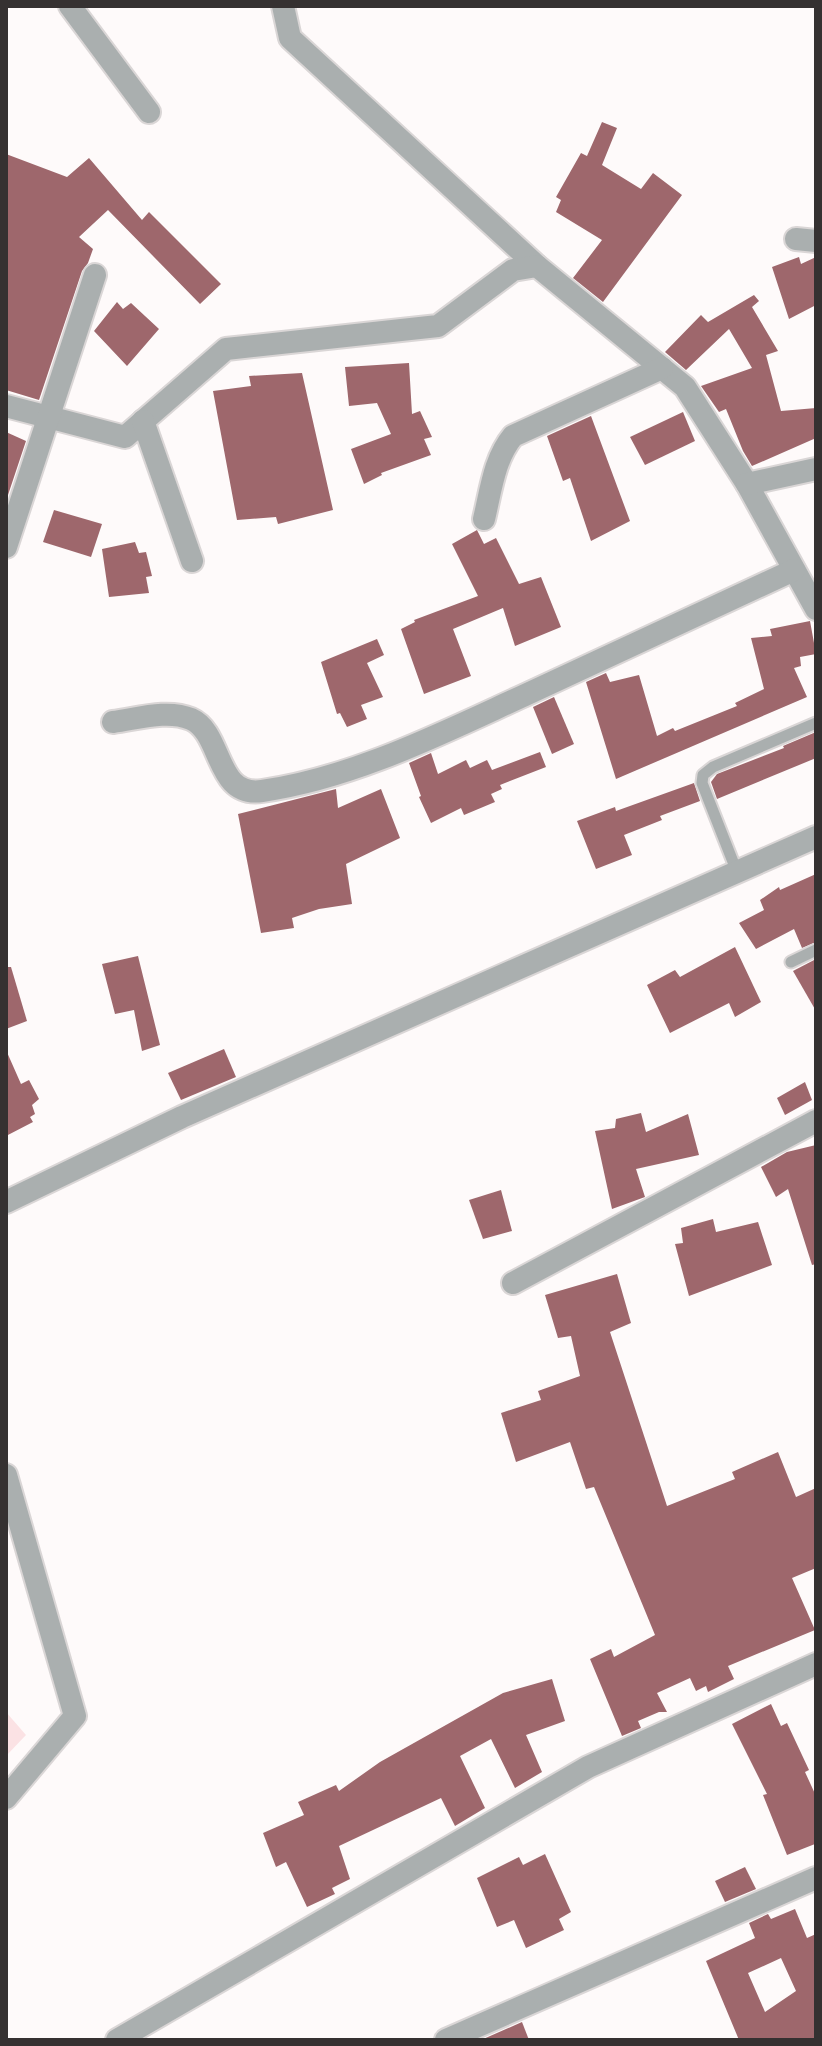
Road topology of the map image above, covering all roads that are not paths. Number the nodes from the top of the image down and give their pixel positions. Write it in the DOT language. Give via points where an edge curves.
graph roads {
  1 [pos="70,6"];
  2 [pos="283,6"];
  3 [pos="149,112"];
  4 [pos="537,266"];
  5 [pos="95,275"];
  6 [pos="662,368"];
  7 [pos="6,406"];
  8 [pos="49,417"];
  9 [pos="143,421"];
  10 [pos="816,469"];
  11 [pos="747,484"];
  12 [pos="484,519"];
  13 [pos="6,547"];
  14 [pos="192,561"];
  15 [pos="794,570"];
  16 [pos="816,609"];
  17 [pos="113,722"];
  18 [pos="816,723"];
  19 [pos="816,837"];
  20 [pos="737,872"];
  21 [pos="816,950"];
  22 [pos="791,962"];
  23 [pos="816,1121"];
  24 [pos="6,1202"];
  25 [pos="513,1283"];
  26 [pos="6,1475"];
  27 [pos="816,1664"];
  28 [pos="6,1798"];
  29 [pos="816,1878"];
  30 [pos="117,2040"];
  31 [pos="446,2040"];
  1 -- 3 [label="street"];
  2 -- 4 [label="street" via="290,38"];
  4 -- 6 [label="street"];
  4 -- 9 [label="street" via="513,270 438,326 226,349"];
  5 -- 8 [label="street"];
  6 -- 11 [label="street" via="685,387"];
  6 -- 12 [label="street" via="513,436 498,461"];
  7 -- 8 [label="street"];
  8 -- 9 [label="street" via="125,437"];
  8 -- 13 [label="street"];
  9 -- 14 [label="street"];
  10 -- 11 [label="street"];
  11 -- 15 [label="street"];
  15 -- 16 [label="street"];
  15 -- 17 [label="street" via="450,730 350,770 258,792 240,789 223,770 194,720 172,714"];
  18 -- 20 [label="lane" via="703,775"];
  19 -- 20 [label="street"];
  20 -- 24 [label="street" via="182,1117"];
  21 -- 22 [label="lane"];
  23 -- 25 [label="street"];
  26 -- 28 [label="street" via="75,1716"];
  27 -- 30 [label="street" via="588,1767"];
  29 -- 31 [label="street"];
}
